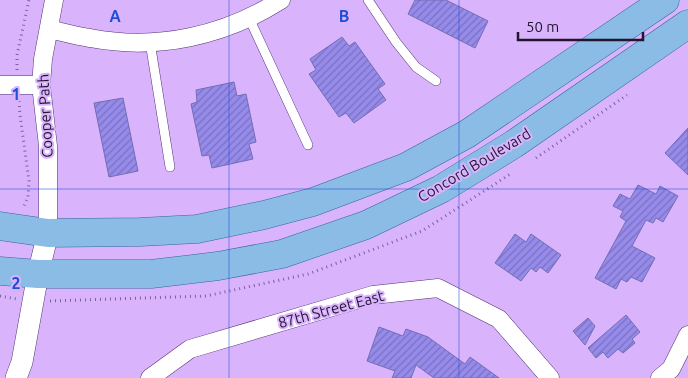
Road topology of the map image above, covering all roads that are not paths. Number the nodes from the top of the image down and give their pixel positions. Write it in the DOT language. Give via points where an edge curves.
graph roads {
  1 [pos="54,0"];
  2 [pos="281,0"];
  3 [pos="368,0"];
  4 [pos="665,0"];
  5 [pos="248,18"];
  6 [pos="688,24"];
  7 [pos="49,29"];
  8 [pos="150,42"];
  9 [pos="436,81"];
  10 [pos="0,85"];
  11 [pos="41,85"];
  12 [pos="308,145"];
  13 [pos="170,167"];
  14 [pos="11,219"];
  15 [pos="48,233"];
  16 [pos="0,270"];
  17 [pos="38,274"];
  18 [pos="688,335"];
  19 [pos="16,378"];
  20 [pos="150,378"];
  21 [pos="550,378"];
  22 [pos="660,378"];
  1 -- 7 [label="street, Cooper Path"];
  2 -- 5 [label="street"];
  3 -- 9 [label="lane" via="416,67"];
  4 -- 15 [label="main road, Concord Boulevard" via="467,134 397,171 313,202 197,229"];
  5 -- 8 [label="street" via="200,35"];
  5 -- 12 [label="lane"];
  6 -- 17 [label="main road, Concord Boulevard" via="514,144 441,189 366,225 282,254 218,266 151,274"];
  7 -- 8 [label="street" via="91,38"];
  7 -- 11 [label="street, Cooper Path"];
  8 -- 13 [label="lane"];
  10 -- 11 [label="street"];
  11 -- 15 [label="street, Cooper Path" via="48,146"];
  14 -- 15 [label="main road, Concord Boulevard"];
  15 -- 17 [label="street"];
  16 -- 17 [label="main road, Concord Boulevard"];
  17 -- 19 [label="street" via="22,362"];
  18 -- 22 [label="street" via="671,369"];
  20 -- 21 [label="street, 87th Street East" via="190,349 373,295 438,288 499,319"];
}
